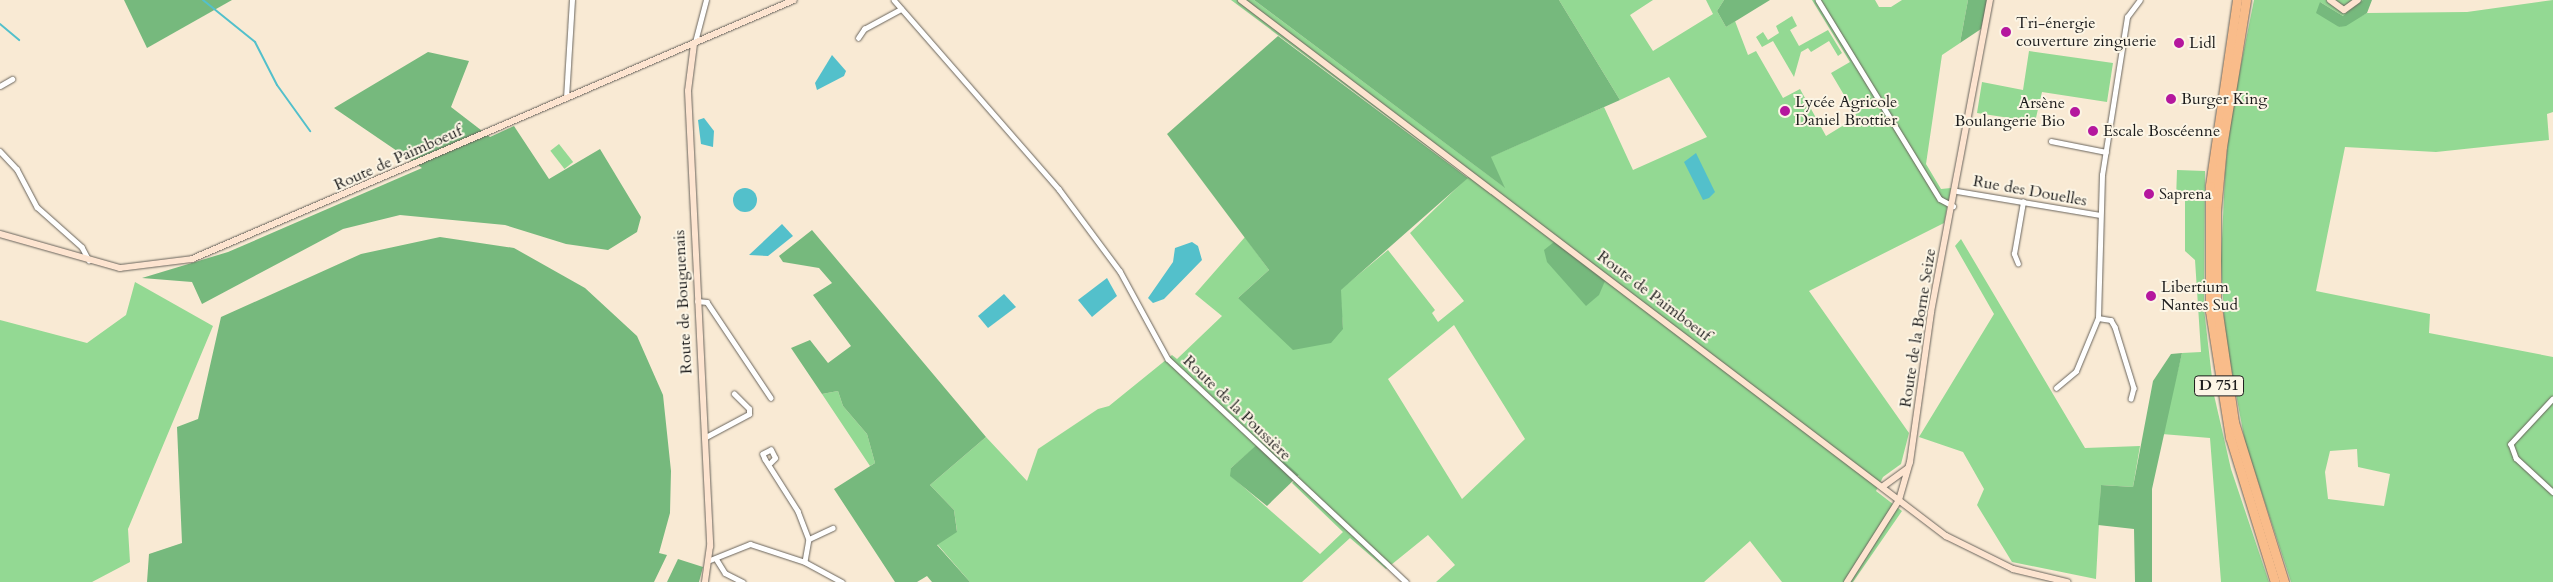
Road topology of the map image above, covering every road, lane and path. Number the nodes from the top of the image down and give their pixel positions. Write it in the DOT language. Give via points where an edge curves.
graph roads {
  1 [pos="572,0"];
  2 [pos="706,0"];
  3 [pos="794,0"];
  4 [pos="894,0"];
  5 [pos="1241,0"];
  6 [pos="1818,0"];
  7 [pos="1990,0"];
  8 [pos="2140,0"];
  9 [pos="2233,0"];
  10 [pos="2237,0"];
  11 [pos="2246,0"];
  12 [pos="2330,0"];
  13 [pos="2358,0"];
  14 [pos="901,9"];
  15 [pos="2234,20"];
  16 [pos="858,38"];
  17 [pos="694,44"];
  18 [pos="12,80"];
  19 [pos="0,86"];
  20 [pos="566,100"];
  21 [pos="2051,142"];
  22 [pos="0,151"];
  23 [pos="2106,152"];
  24 [pos="1957,192"];
  25 [pos="2023,202"];
  26 [pos="1954,206"];
  27 [pos="2100,215"];
  28 [pos="0,234"];
  29 [pos="90,261"];
  30 [pos="2018,264"];
  31 [pos="697,301"];
  32 [pos="2098,318"];
  33 [pos="2056,388"];
  34 [pos="734,394"];
  35 [pos="771,398"];
  36 [pos="2130,398"];
  37 [pos="2553,398"];
  38 [pos="704,438"];
  39 [pos="770,463"];
  40 [pos="1908,468"];
  41 [pos="1882,487"];
  42 [pos="2553,492"];
  43 [pos="1899,500"];
  44 [pos="833,528"];
  45 [pos="809,539"];
  46 [pos="714,560"];
  47 [pos="805,562"];
  48 [pos="705,582"];
  49 [pos="743,582"];
  50 [pos="842,582"];
  51 [pos="1406,582"];
  52 [pos="1847,582"];
  53 [pos="2067,582"];
  54 [pos="2275,582"];
  55 [pos="2284,582"];
  1 -- 20 [label="street"];
  2 -- 17 [label="street"];
  3 -- 17 [label="street, Route de Paimboeuf"];
  4 -- 14 [label="street, Route de la Poussière"];
  5 -- 41 [label="street, Route de Paimboeuf"];
  6 -- 26 [label="street" via="1940,198"];
  7 -- 24 [label="street, Route de la Borne Seize"];
  8 -- 23 [label="street" via="2128,14"];
  9 -- 15 [label="highway"];
  10 -- 15 [label="highway, D 751"];
  11 -- 55 [label="highway, D 751" via="2222,146 2216,211 2216,300 2234,422"];
  12 -- 13 [label="street" via="2344,10"];
  14 -- 16 [label="street" via="864,29"];
  14 -- 51 [label="street, Route de la Poussière" via="967,88 1042,168 1120,271 1180,372"];
  15 -- 54 [label="highway, D 751" via="2210,186 2209,304 2230,437"];
  17 -- 20 [label="street, Route de Paimboeuf"];
  17 -- 31 [label="street, Route de Bouguenais" via="688,91"];
  18 -- 19 [label="street"];
  20 -- 29 [label="street, Route de Paimboeuf" via="192,259 134,268"];
  21 -- 23 [label="street"];
  22 -- 29 [label="street" via="17,169 37,207 82,247"];
  23 -- 27 [label="street"];
  24 -- 25 [label="street, Rue des Douelles"];
  24 -- 26 [label="street, Route de la Borne Seize"];
  25 -- 27 [label="street, Rue des Douelles"];
  25 -- 30 [label="street" via="2014,254"];
  26 -- 40 [label="street, Route de la Borne Seize" via="1932,312"];
  27 -- 32 [label="street"];
  28 -- 29 [label="street, Route de Paimboeuf"];
  31 -- 35 [label="street" via="707,302"];
  31 -- 38 [label="street, Route de Bouguenais"];
  32 -- 33 [label="street" via="2076,371"];
  32 -- 36 [label="street" via="2111,320 2115,327 2134,388"];
  34 -- 38 [label="street" via="749,409 748,414"];
  37 -- 42 [label="street" via="2511,444 2516,458"];
  38 -- 46 [label="street, Route de Bouguenais"];
  39 -- 45 [label="street"];
  40 -- 41 [label="street"];
  40 -- 43 [label="street, Route de la Borne Seize"];
  41 -- 43 [label="street, Route de Paimboeuf"];
  43 -- 52 [label="street, Route de la Borne Seize"];
  43 -- 53 [label="street, Route de Paimboeuf" via="1976,553 2013,569"];
  44 -- 45 [label="street"];
  45 -- 47 [label="street"];
  46 -- 47 [label="street" via="750,544"];
  46 -- 48 [label="street, Route de Bouguenais"];
  46 -- 49 [label="street" via="725,573"];
  47 -- 50 [label="street"];
}
